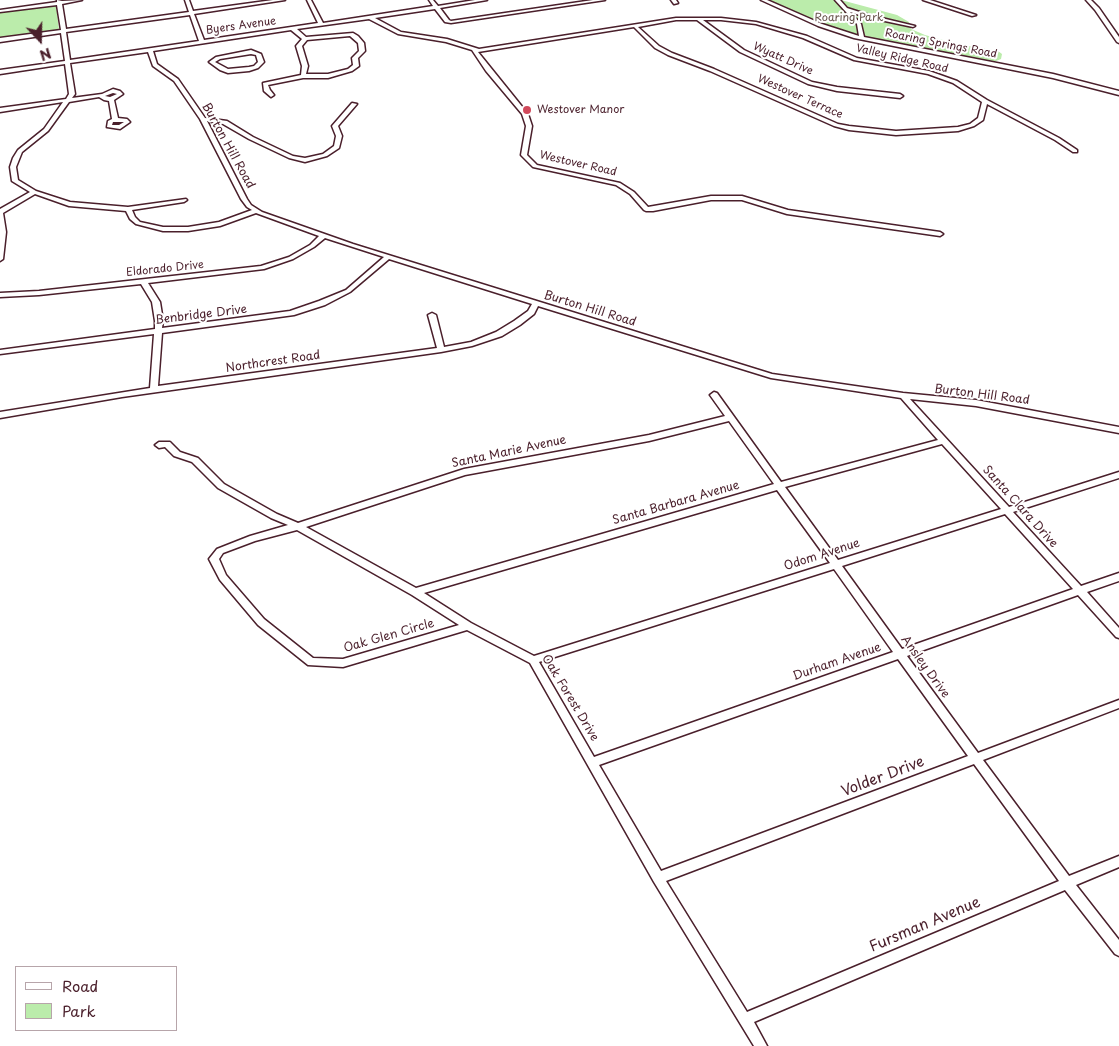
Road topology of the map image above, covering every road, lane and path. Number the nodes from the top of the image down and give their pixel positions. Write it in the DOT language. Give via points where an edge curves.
graph roads {
  1 [pos="80,0"];
  2 [pos="187,0"];
  3 [pos="283,0"];
  4 [pos="309,0"];
  5 [pos="431,0"];
  6 [pos="485,0"];
  7 [pos="603,0"];
  8 [pos="763,0"];
  9 [pos="837,0"];
  10 [pos="925,0"];
  11 [pos="1088,0"];
  12 [pos="60,1"];
  13 [pos="437,7"];
  14 [pos="847,9"];
  15 [pos="0,11"];
  16 [pos="191,13"];
  17 [pos="974,15"];
  18 [pos="370,17"];
  19 [pos="698,19"];
  20 [pos="322,24"];
  21 [pos="635,26"];
  22 [pos="913,26"];
  23 [pos="292,28"];
  24 [pos="63,31"];
  25 [pos="862,38"];
  26 [pos="223,39"];
  27 [pos="305,39"];
  28 [pos="0,40"];
  29 [pos="1119,41"];
  30 [pos="202,42"];
  31 [pos="150,50"];
  32 [pos="474,50"];
  33 [pos="228,56"];
  34 [pos="69,62"];
  35 [pos="0,72"];
  36 [pos="302,76"];
  37 [pos="1119,93"];
  38 [pos="103,94"];
  39 [pos="271,95"];
  40 [pos="900,96"];
  41 [pos="67,99"];
  42 [pos="111,99"];
  43 [pos="986,101"];
  44 [pos="354,104"];
  45 [pos="0,106"];
  46 [pos="0,110"];
  47 [pos="204,119"];
  48 [pos="115,120"];
  49 [pos="1075,151"];
  50 [pos="34,192"];
  51 [pos="184,200"];
  52 [pos="128,210"];
  53 [pos="256,211"];
  54 [pos="0,212"];
  55 [pos="940,234"];
  56 [pos="324,235"];
  57 [pos="388,257"];
  58 [pos="0,259"];
  59 [pos="144,282"];
  60 [pos="0,295"];
  61 [pos="536,303"];
  62 [pos="432,315"];
  63 [pos="158,332"];
  64 [pos="441,350"];
  65 [pos="0,352"];
  66 [pos="154,389"];
  67 [pos="714,395"];
  68 [pos="903,396"];
  69 [pos="0,415"];
  70 [pos="730,418"];
  71 [pos="1119,430"];
  72 [pos="944,441"];
  73 [pos="159,445"];
  74 [pos="1119,475"];
  75 [pos="779,486"];
  76 [pos="1006,510"];
  77 [pos="298,526"];
  78 [pos="836,564"];
  79 [pos="1119,577"];
  80 [pos="1079,590"];
  81 [pos="415,592"];
  82 [pos="468,626"];
  83 [pos="1119,634"];
  84 [pos="900,654"];
  85 [pos="533,660"];
  86 [pos="1119,704"];
  87 [pos="976,758"];
  88 [pos="592,762"];
  89 [pos="1119,861"];
  90 [pos="658,878"];
  91 [pos="1067,883"];
  92 [pos="1119,950"];
  93 [pos="744,1020"];
  94 [pos="761,1046"];
  1 -- 12 [label="street"];
  2 -- 16 [label="street"];
  3 -- 16 [label="street"];
  4 -- 20 [label="street"];
  5 -- 13 [label="street"];
  6 -- 13 [label="street, Byers Avenue"];
  7 -- 13 [label="street" via="454,22 447,21"];
  8 -- 25 [label="street, Roaring Springs Road" via="820,25"];
  9 -- 14 [label="street"];
  10 -- 17 [label="street"];
  11 -- 29 [label="street"];
  12 -- 15 [label="street"];
  12 -- 24 [label="street"];
  13 -- 18 [label="street, Byers Avenue"];
  14 -- 22 [label="street"];
  14 -- 25 [label="street" via="859,24"];
  16 -- 24 [label="street"];
  16 -- 30 [label="street"];
  18 -- 20 [label="street, Byers Avenue"];
  18 -- 32 [label="street" via="400,32"];
  19 -- 21 [label="street, Valley Ridge Road"];
  19 -- 40 [label="street, Wyatt Drive" via="742,51 810,83"];
  19 -- 43 [label="street, Valley Ridge Road" via="730,19 770,26 851,58 929,73 955,82"];
  20 -- 23 [label="street, Byers Avenue"];
  21 -- 32 [label="street, Valley Ridge Road" via="489,51"];
  21 -- 43 [label="street, Westover Terrace" via="656,47 670,54 849,128 896,132 958,129 981,119"];
  23 -- 26 [label="street, Byers Avenue"];
  23 -- 27 [label="street"];
  24 -- 28 [label="street"];
  24 -- 34 [label="street"];
  25 -- 37 [label="street, Roaring Springs Road" via="1053,76"];
  26 -- 30 [label="street, Byers Avenue"];
  26 -- 33 [label="street"];
  27 -- 36 [label="street" via="299,46 305,66"];
  27 -- 36 [label="street" via="351,34 361,43 362,51 355,58 356,66 328,76 326,80 311,81 311,77"];
  30 -- 31 [label="street, Byers Avenue"];
  31 -- 34 [label="street, Byers Avenue"];
  31 -- 47 [label="street, Burton Hill Road" via="155,65 176,80"];
  32 -- 55 [label="street, Westover Road" via="525,114 529,126 524,155 535,166 618,184 632,192 646,209 711,198 742,198 787,212"];
  33 -- 33 [label="street" via="255,52 261,62 249,69 228,71 212,62"];
  34 -- 35 [label="street, Byers Avenue"];
  34 -- 41 [label="street" via="72,94"];
  36 -- 39 [label="street" via="265,84"];
  38 -- 41 [label="street"];
  38 -- 42 [label="street" via="102,97"];
  38 -- 42 [label="street" via="113,91 120,94"];
  41 -- 45 [label="street" via="59,96"];
  41 -- 46 [label="street"];
  41 -- 50 [label="street" via="50,126 16,158 13,167 15,181"];
  42 -- 48 [label="street"];
  43 -- 49 [label="street, Valley Ridge Road"];
  44 -- 47 [label="street" via="336,126 337,147 325,155 305,160 291,157 251,138 226,122"];
  47 -- 53 [label="street, Burton Hill Road" via="244,199"];
  50 -- 52 [label="street" via="69,204"];
  50 -- 54 [label="street"];
  51 -- 52 [label="street"];
  52 -- 53 [label="street" via="132,218 145,225 179,229 220,224"];
  53 -- 56 [label="street, Burton Hill Road"];
  54 -- 58 [label="street" via="3,232"];
  56 -- 57 [label="street, Burton Hill Road"];
  56 -- 59 [label="street, Eldorado Drive" via="300,253 272,266"];
  57 -- 61 [label="street, Burton Hill Road"];
  57 -- 63 [label="street, Benbridge Drive" via="348,291 314,306 277,316"];
  59 -- 60 [label="street, Eldorado Drive"];
  59 -- 63 [label="street" via="156,302"];
  61 -- 64 [label="street, Northcrest Road" via="525,317 499,334"];
  61 -- 68 [label="street, Burton Hill Road" via="770,376"];
  62 -- 64 [label="street"];
  63 -- 65 [label="street, Benbridge Drive"];
  63 -- 66 [label="street"];
  64 -- 66 [label="street, Northcrest Road"];
  66 -- 69 [label="street, Northcrest Road"];
  67 -- 70 [label="street, Ansley Drive"];
  68 -- 71 [label="street, Burton Hill Road" via="976,403"];
  68 -- 72 [label="street, Santa Clara Drive"];
  70 -- 75 [label="street, Ansley Drive"];
  70 -- 77 [label="street, Santa Marie Avenue" via="649,438 464,472"];
  72 -- 75 [label="street, Santa Barbara Avenue"];
  72 -- 76 [label="street, Santa Clara Drive"];
  73 -- 77 [label="street, Oak Forest Drive" via="166,444 177,454 195,460 221,486"];
  74 -- 76 [label="street, Odom Avenue"];
  75 -- 78 [label="street, Ansley Drive"];
  75 -- 81 [label="street, Santa Barbara Avenue"];
  76 -- 78 [label="street, Odom Avenue"];
  76 -- 80 [label="street, Santa Clara Drive"];
  77 -- 81 [label="street, Oak Forest Drive"];
  77 -- 82 [label="street, Oak Glen Circle" via="253,538 220,551 214,559 223,576 260,622 311,662 343,663"];
  78 -- 84 [label="street, Ansley Drive"];
  78 -- 85 [label="street, Odom Avenue"];
  79 -- 80 [label="street, Durham Avenue"];
  80 -- 83 [label="street, Santa Clara Drive"];
  80 -- 84 [label="street, Durham Avenue"];
  81 -- 82 [label="street, Oak Forest Drive"];
  82 -- 85 [label="street, Oak Forest Drive"];
  84 -- 87 [label="street, Ansley Drive"];
  84 -- 88 [label="street, Durham Avenue"];
  85 -- 88 [label="street, Oak Forest Drive"];
  86 -- 87 [label="street, Volder Drive"];
  87 -- 90 [label="street, Volder Drive"];
  87 -- 91 [label="street, Ansley Drive"];
  88 -- 90 [label="street, Oak Forest Drive"];
  89 -- 91 [label="street, Fursman Avenue"];
  90 -- 93 [label="street, Oak Forest Drive"];
  91 -- 92 [label="street, Ansley Drive"];
  91 -- 93 [label="street, Fursman Avenue"];
  93 -- 94 [label="street, Oak Forest Drive"];
}
